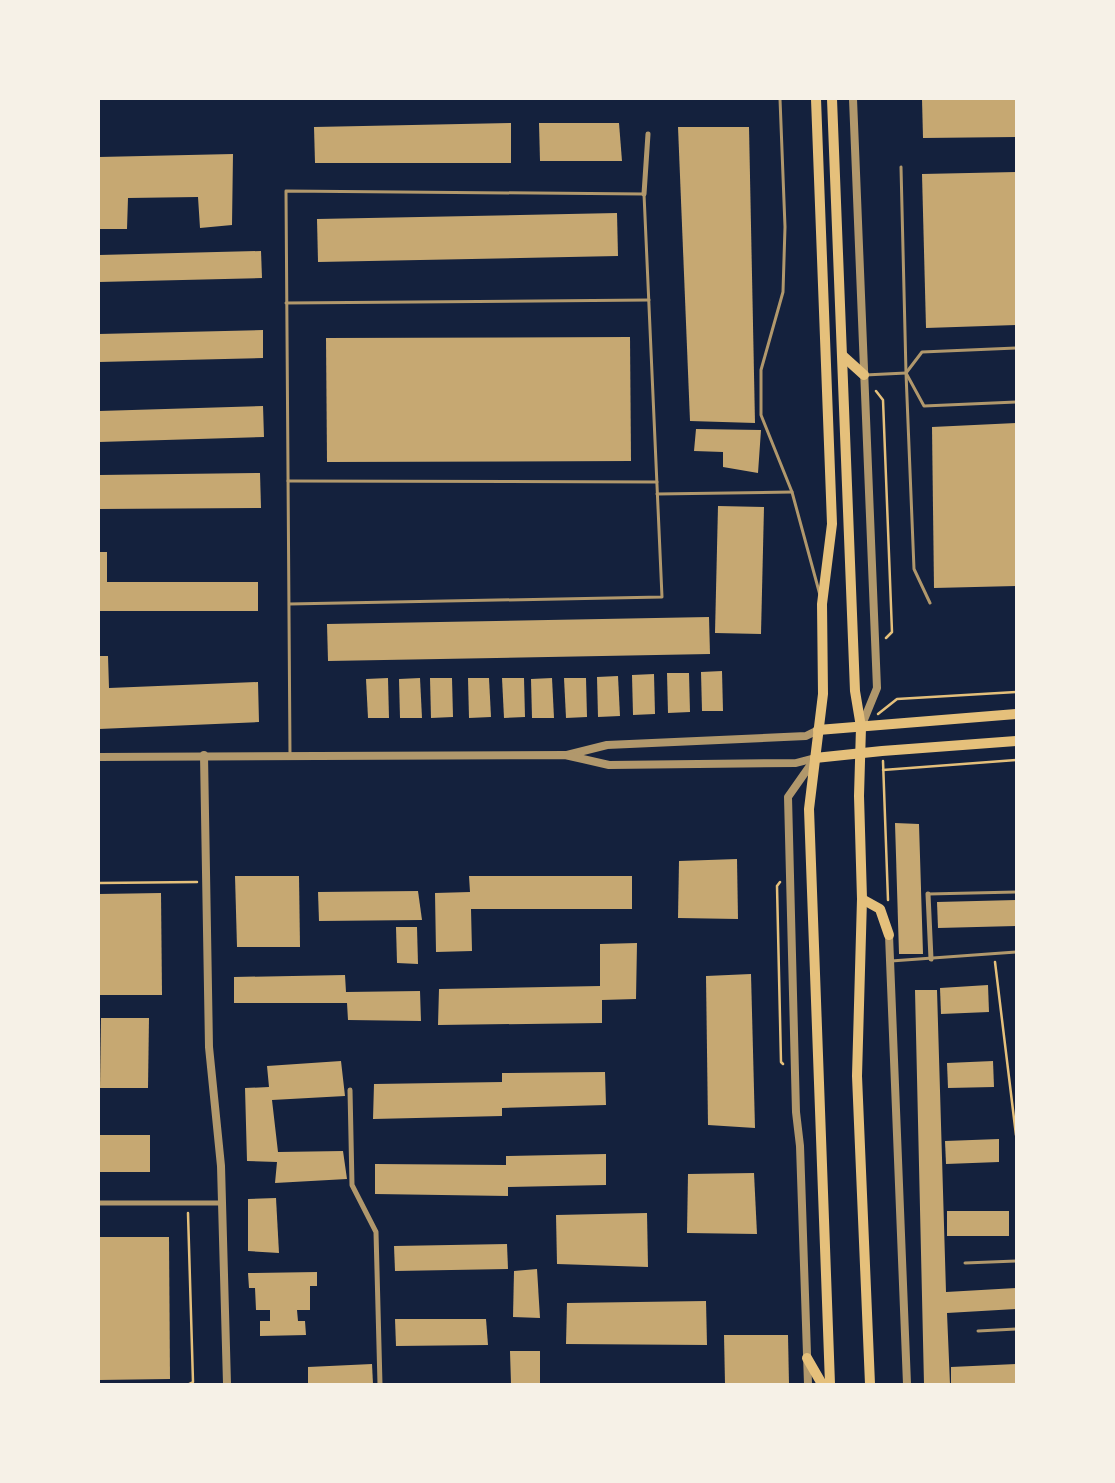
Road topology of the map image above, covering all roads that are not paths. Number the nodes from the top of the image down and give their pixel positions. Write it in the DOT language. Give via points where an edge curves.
graph roads {
  1 [pos="780,99"];
  2 [pos="816,99"];
  3 [pos="832,99"];
  4 [pos="853,99"];
  5 [pos="648,134"];
  6 [pos="901,167"];
  7 [pos="644,194"];
  8 [pos="649,300"];
  9 [pos="286,304"];
  10 [pos="1016,348"];
  11 [pos="843,356"];
  12 [pos="906,372"];
  13 [pos="864,375"];
  14 [pos="1016,402"];
  15 [pos="288,481"];
  16 [pos="657,482"];
  17 [pos="792,492"];
  18 [pos="657,494"];
  19 [pos="930,602"];
  20 [pos="289,604"];
  21 [pos="822,604"];
  22 [pos="1016,714"];
  23 [pos="861,728"];
  24 [pos="818,730"];
  25 [pos="1016,741"];
  26 [pos="860,754"];
  27 [pos="204,755"];
  28 [pos="290,755"];
  29 [pos="565,755"];
  30 [pos="99,757"];
  31 [pos="815,758"];
  32 [pos="1016,892"];
  33 [pos="928,894"];
  34 [pos="862,899"];
  35 [pos="889,935"];
  36 [pos="1016,952"];
  37 [pos="930,959"];
  38 [pos="890,961"];
  39 [pos="350,1090"];
  40 [pos="99,1203"];
  41 [pos="222,1203"];
  42 [pos="1016,1261"];
  43 [pos="965,1263"];
  44 [pos="1016,1329"];
  45 [pos="978,1331"];
  46 [pos="807,1358"];
  47 [pos="227,1384"];
  48 [pos="380,1384"];
  49 [pos="808,1384"];
  50 [pos="822,1384"];
  51 [pos="830,1384"];
  52 [pos="870,1384"];
  53 [pos="907,1384"];
  1 -- 17 [label="lane" via="784,292 760,370 760,415"];
  2 -- 21 [label="main road" via="832,524"];
  3 -- 11 [label="main road"];
  4 -- 13 [label="street"];
  5 -- 7 [label="street"];
  6 -- 12 [label="lane"];
  7 -- 8 [label="lane"];
  7 -- 9 [label="lane" via="286,191"];
  8 -- 9 [label="lane"];
  8 -- 16 [label="lane"];
  9 -- 15 [label="lane"];
  10 -- 12 [label="lane" via="922,352"];
  11 -- 13 [label="main road"];
  11 -- 23 [label="main road" via="855,691"];
  12 -- 13 [label="lane"];
  12 -- 14 [label="lane" via="924,406"];
  12 -- 19 [label="lane" via="914,569"];
  13 -- 23 [label="street" via="877,688"];
  15 -- 16 [label="lane"];
  15 -- 20 [label="lane"];
  16 -- 18 [label="lane"];
  17 -- 18 [label="lane"];
  17 -- 21 [label="lane"];
  18 -- 20 [label="lane" via="662,598"];
  20 -- 28 [label="lane"];
  21 -- 24 [label="main road" via="822,694"];
  22 -- 23 [label="main road"];
  23 -- 24 [label="main road"];
  23 -- 26 [label="main road"];
  24 -- 29 [label="street" via="806,736 608,745"];
  24 -- 31 [label="main road"];
  25 -- 26 [label="main road"];
  26 -- 31 [label="main road"];
  26 -- 34 [label="main road"];
  27 -- 28 [label="street"];
  27 -- 30 [label="street"];
  27 -- 41 [label="street" via="209,1047"];
  28 -- 29 [label="street"];
  29 -- 31 [label="street" via="608,765 796,763"];
  31 -- 46 [label="street" via="788,797 796,1112"];
  31 -- 51 [label="main road" via="809,809"];
  32 -- 33 [label="lane"];
  33 -- 37 [label="street"];
  34 -- 35 [label="main road" via="880,909"];
  34 -- 52 [label="main road" via="857,1076"];
  35 -- 38 [label="street"];
  36 -- 37 [label="lane"];
  37 -- 38 [label="lane"];
  38 -- 53 [label="street"];
  39 -- 48 [label="street" via="352,1185 376,1232"];
  40 -- 41 [label="street"];
  41 -- 47 [label="street"];
  42 -- 43 [label="lane"];
  44 -- 45 [label="lane"];
  46 -- 49 [label="street"];
  46 -- 50 [label="main road"];
}
